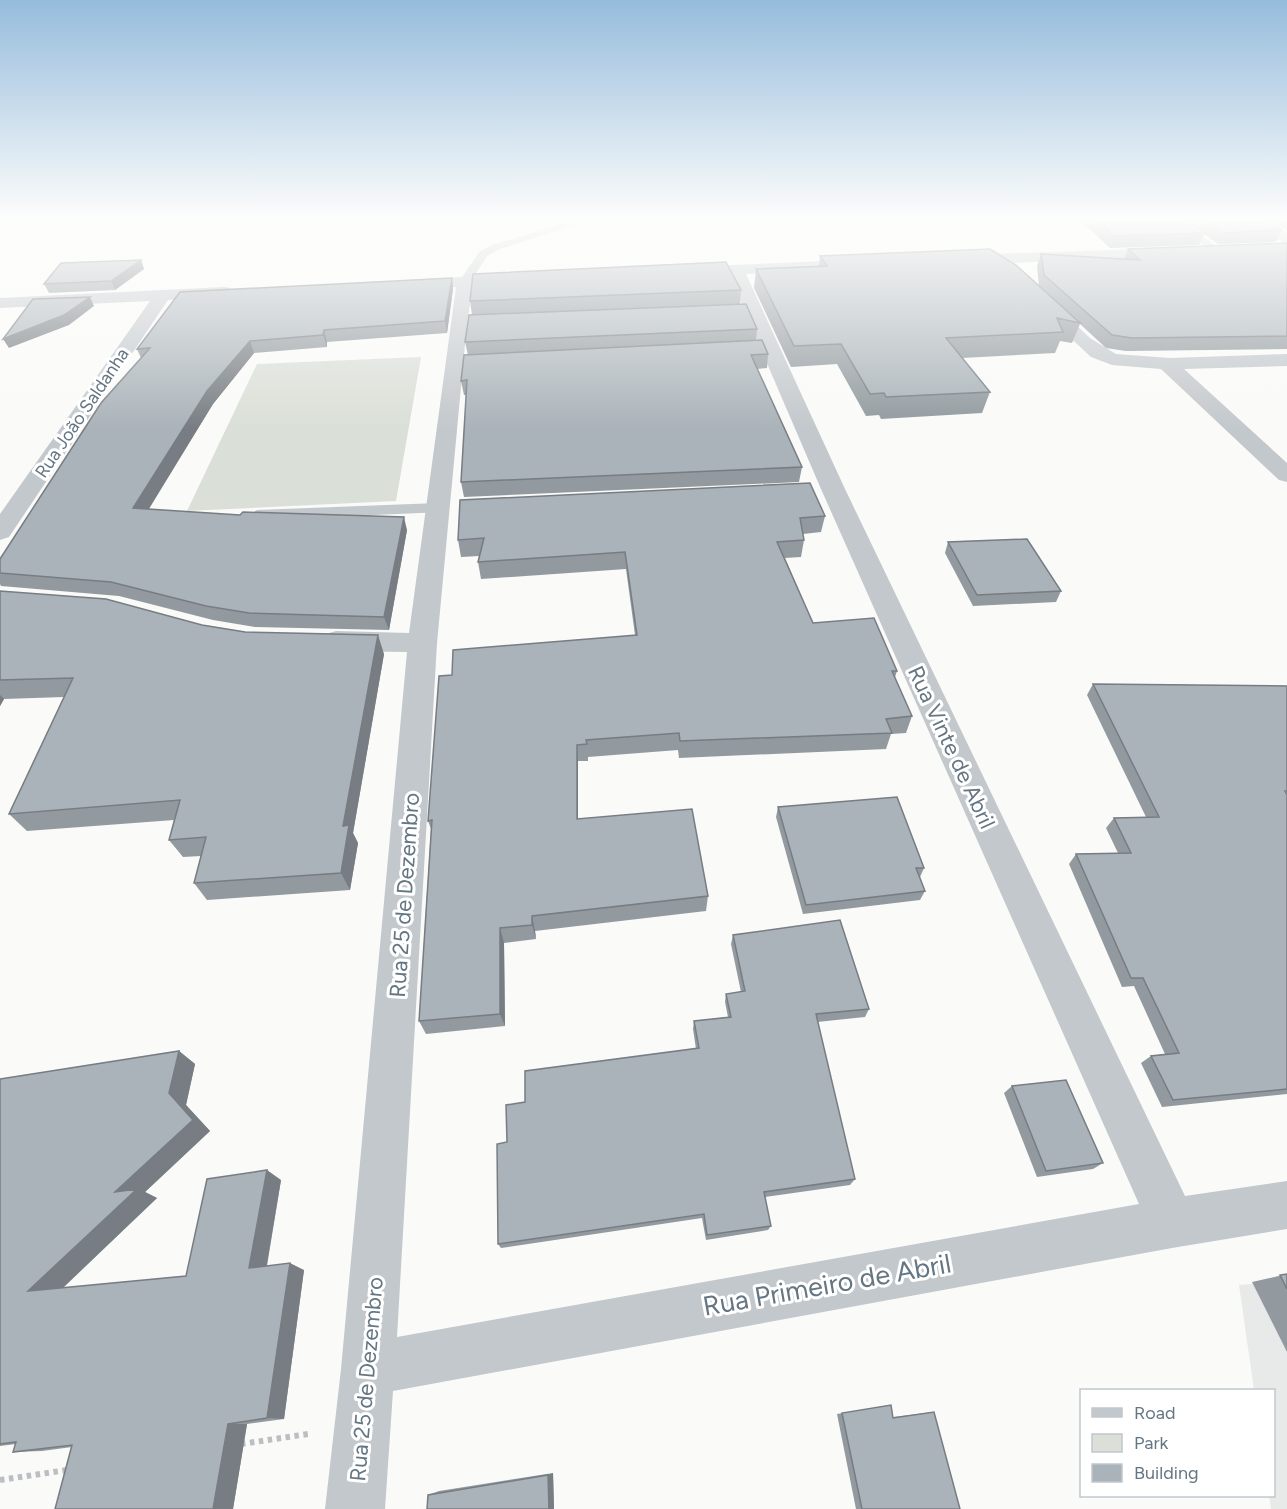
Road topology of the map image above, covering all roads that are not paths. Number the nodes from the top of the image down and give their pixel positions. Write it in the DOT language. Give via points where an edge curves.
graph roads {
  1 [pos="465,287"];
  2 [pos="741,287"];
  3 [pos="235,291"];
  4 [pos="1030,291"];
  5 [pos="163,294"];
  6 [pos="0,303"];
  7 [pos="1287,360"];
  8 [pos="1164,363"];
  9 [pos="1287,475"];
  10 [pos="450,507"];
  11 [pos="241,515"];
  12 [pos="0,532"];
  13 [pos="315,640"];
  14 [pos="422,643"];
  15 [pos="1287,1205"];
  16 [pos="1172,1223"];
  17 [pos="368,1369"];
  18 [pos="355,1509"];
  1 -- 10 [label="street, Rua 25 de Dezembro"];
  2 -- 16 [label="street, Rua Vinte de Abril" via="821,490"];
  3 -- 5 [label="street"];
  4 -- 8 [label="street" via="1098,354 1120,361"];
  5 -- 6 [label="street"];
  5 -- 12 [label="street, Rua João Saldanha"];
  7 -- 8 [label="street"];
  8 -- 9 [label="street"];
  10 -- 11 [label="lane"];
  10 -- 14 [label="street, Rua 25 de Dezembro"];
  13 -- 14 [label="street"];
  14 -- 17 [label="street, Rua 25 de Dezembro"];
  15 -- 16 [label="street, Rua Primeiro de Abril"];
  16 -- 17 [label="street, Rua Primeiro de Abril"];
  17 -- 18 [label="street, Rua 25 de Dezembro"];
}
